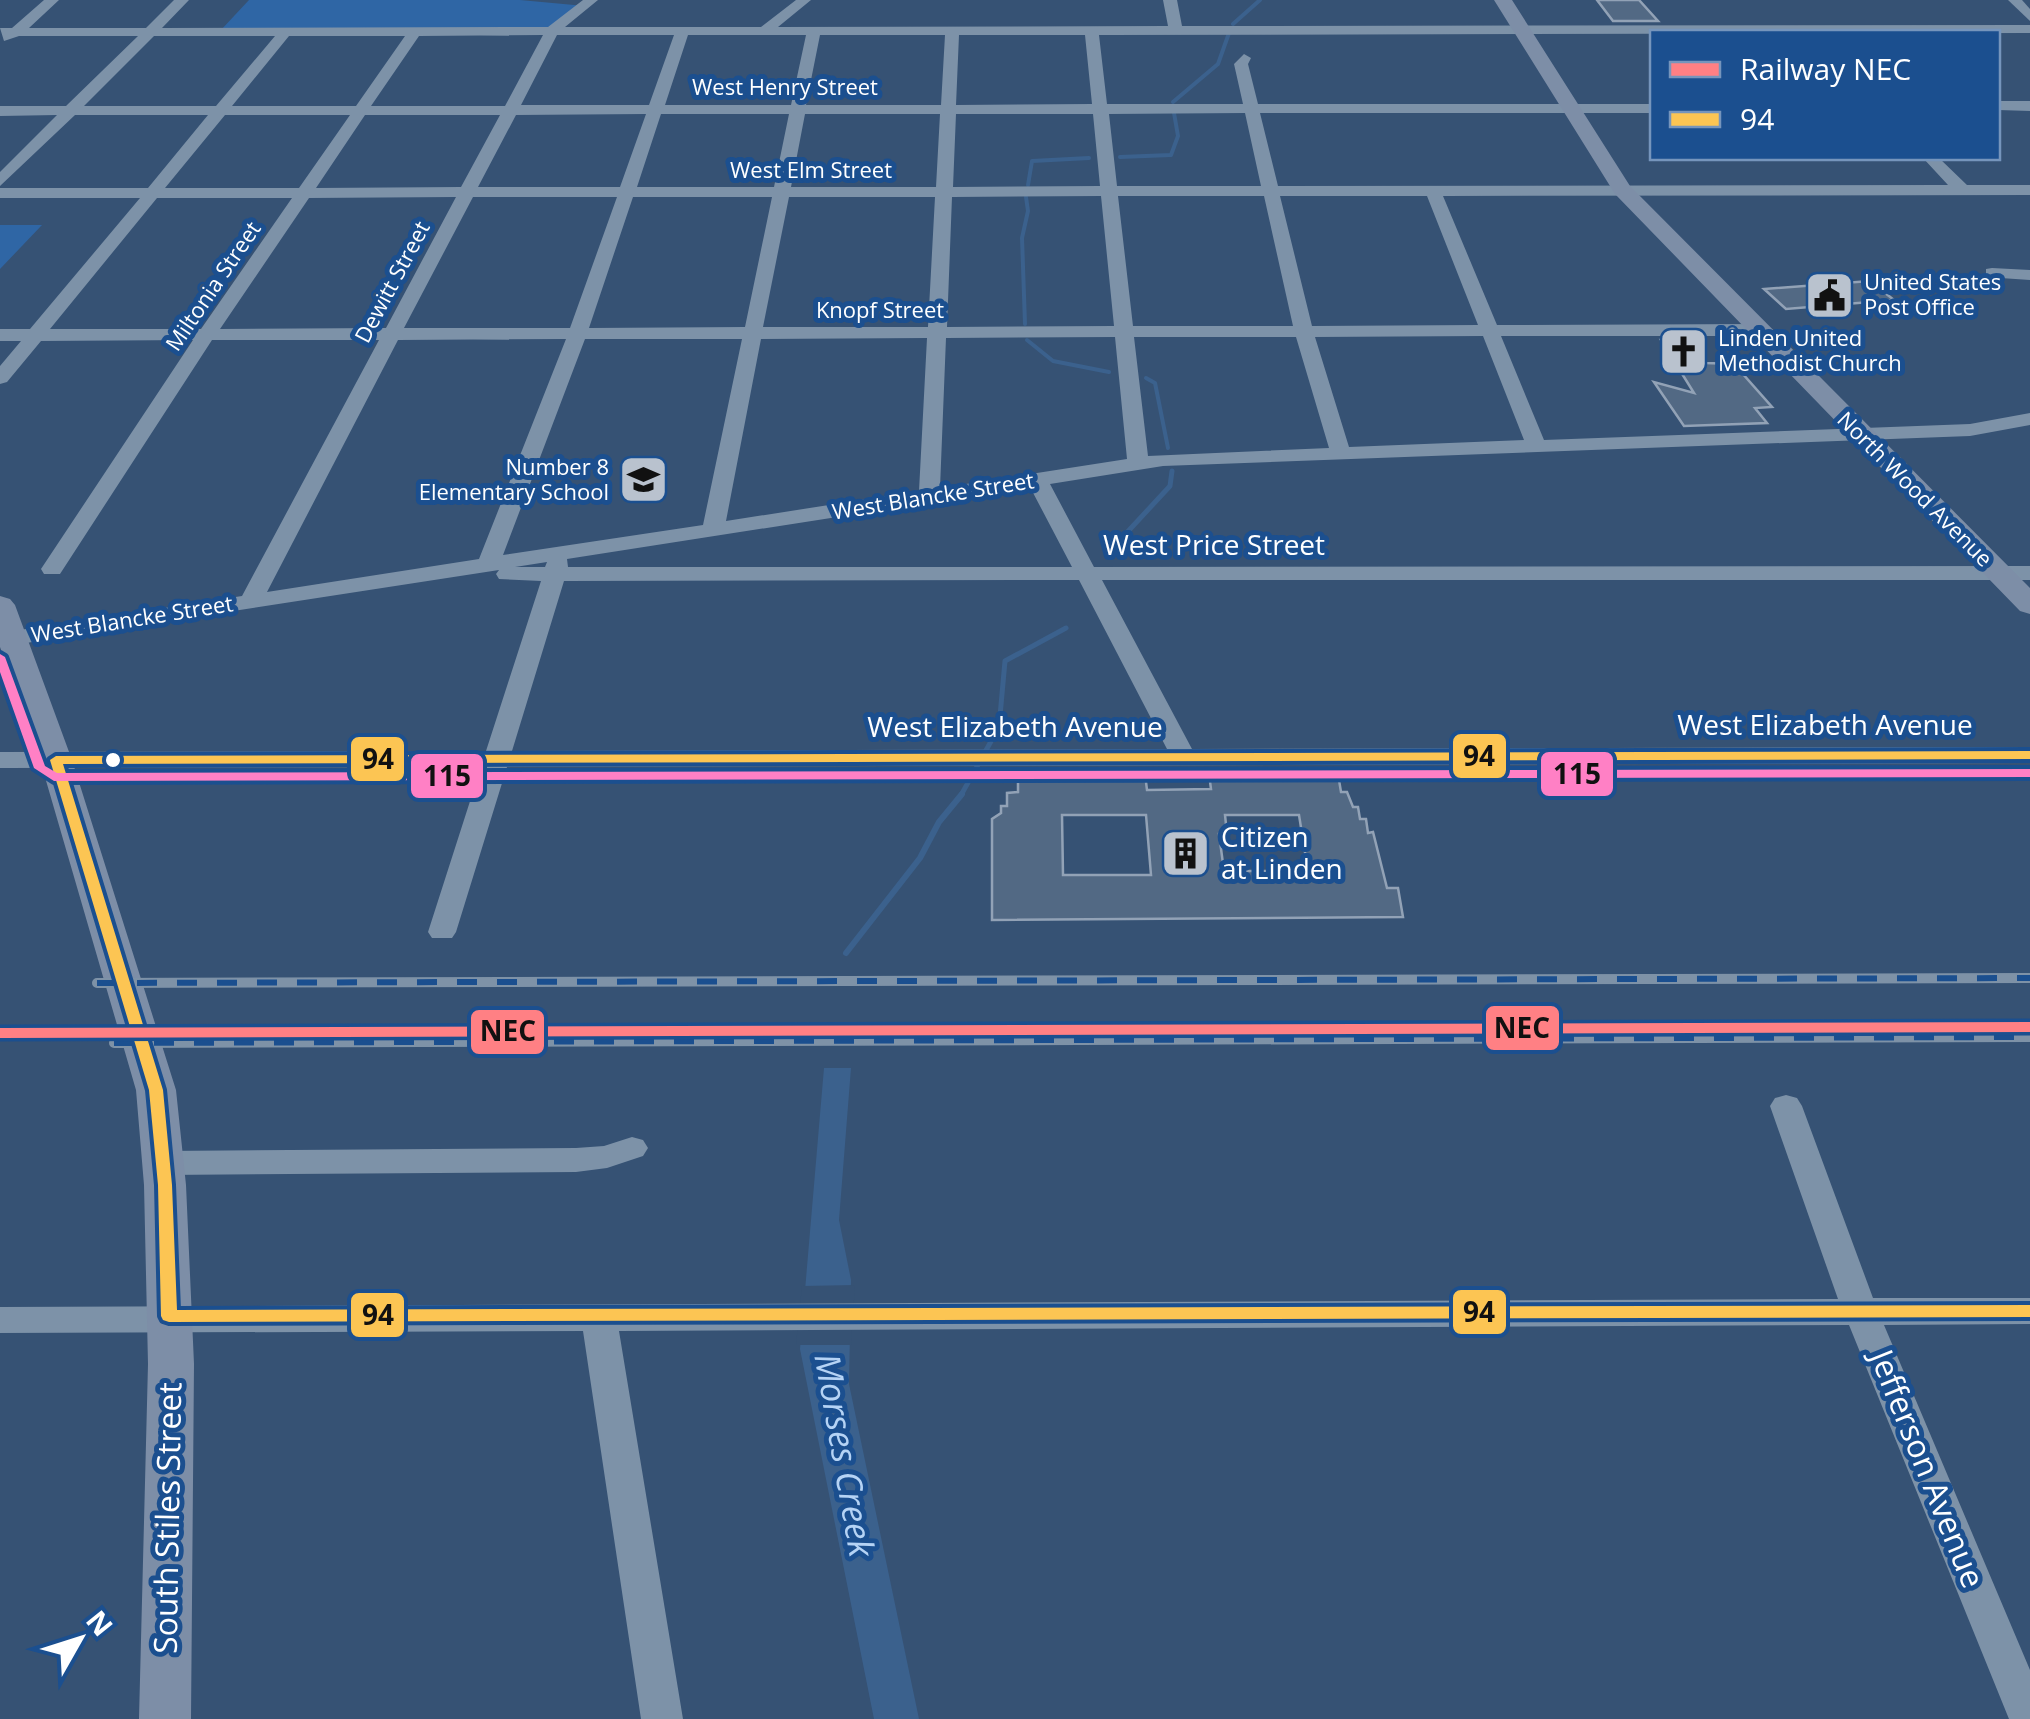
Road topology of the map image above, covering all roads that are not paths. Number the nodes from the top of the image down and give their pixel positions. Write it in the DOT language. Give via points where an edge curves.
graph roads {
  1 [pos="52,0"];
  2 [pos="182,0"];
  3 [pos="591,0"];
  4 [pos="804,0"];
  5 [pos="1170,0"];
  6 [pos="1504,0"];
  7 [pos="2015,0"];
  8 [pos="2030,17"];
  9 [pos="2030,28"];
  10 [pos="416,30"];
  11 [pos="553,30"];
  12 [pos="684,30"];
  13 [pos="765,30"];
  14 [pos="814,30"];
  15 [pos="952,30"];
  16 [pos="1092,30"];
  17 [pos="1176,30"];
  18 [pos="1522,30"];
  19 [pos="286,31"];
  20 [pos="8,32"];
  21 [pos="150,32"];
  22 [pos="0,46"];
  23 [pos="1244,58"];
  24 [pos="2000,106"];
  25 [pos="2030,106"];
  26 [pos="1252,108"];
  27 [pos="1570,108"];
  28 [pos="1650,108"];
  29 [pos="798,109"];
  30 [pos="948,109"];
  31 [pos="1101,109"];
  32 [pos="71,110"];
  33 [pos="221,110"];
  34 [pos="361,110"];
  35 [pos="510,110"];
  36 [pos="656,110"];
  37 [pos="0,111"];
  38 [pos="1933,160"];
  39 [pos="0,181"];
  40 [pos="1622,190"];
  41 [pos="1962,190"];
  42 [pos="2030,190"];
  43 [pos="1433,191"];
  44 [pos="1110,192"];
  45 [pos="1272,192"];
  46 [pos="0,193"];
  47 [pos="152,193"];
  48 [pos="304,193"];
  49 [pos="465,193"];
  50 [pos="627,193"];
  51 [pos="782,193"];
  52 [pos="944,193"];
  53 [pos="1992,273"];
  54 [pos="2030,275"];
  55 [pos="1760,330"];
  56 [pos="1489,331"];
  57 [pos="937,332"];
  58 [pos="1125,332"];
  59 [pos="1304,332"];
  60 [pos="578,333"];
  61 [pos="754,333"];
  62 [pos="36,334"];
  63 [pos="207,334"];
  64 [pos="390,334"];
  65 [pos="0,335"];
  66 [pos="0,378"];
  67 [pos="2030,419"];
  68 [pos="1970,430"];
  69 [pos="1860,434"];
  70 [pos="2030,435"];
  71 [pos="1536,445"];
  72 [pos="1341,453"];
  73 [pos="1138,464"];
  74 [pos="1037,480"];
  75 [pos="929,497"];
  76 [pos="714,530"];
  77 [pos="488,564"];
  78 [pos="557,564"];
  79 [pos="52,569"];
  80 [pos="430,572"];
  81 [pos="1998,572"];
  82 [pos="2030,573"];
  83 [pos="1088,576"];
  84 [pos="252,600"];
  85 [pos="0,605"];
  86 [pos="2030,606"];
  87 [pos="13,638"];
  88 [pos="2030,754"];
  89 [pos="1183,756"];
  90 [pos="499,758"];
  91 [pos="0,760"];
  92 [pos="56,760"];
  93 [pos="442,932"];
  94 [pos="1786,1106"];
  95 [pos="632,1148"];
  96 [pos="163,1163"];
  97 [pos="1860,1310"];
  98 [pos="2030,1311"];
  99 [pos="169,1316"];
  100 [pos="599,1318"];
  101 [pos="0,1320"];
  102 [pos="166,1719"];
  103 [pos="662,1719"];
  104 [pos="2030,1719"];
  1 -- 20 [label="street"];
  2 -- 21 [label="street"];
  3 -- 11 [label="street, Dewitt Street"];
  4 -- 13 [label="street"];
  5 -- 17 [label="street"];
  6 -- 18 [label="main road, North Wood Avenue"];
  7 -- 8 [label="street"];
  9 -- 18 [label="street"];
  10 -- 11 [label="street"];
  10 -- 19 [label="street"];
  10 -- 34 [label="street, Miltonia Street"];
  11 -- 12 [label="street"];
  11 -- 35 [label="street, Dewitt Street"];
  12 -- 13 [label="street"];
  12 -- 36 [label="street"];
  13 -- 14 [label="street"];
  14 -- 15 [label="street"];
  14 -- 29 [label="street"];
  15 -- 16 [label="street"];
  15 -- 30 [label="street"];
  16 -- 17 [label="street"];
  16 -- 31 [label="street"];
  17 -- 18 [label="street"];
  18 -- 27 [label="main road, North Wood Avenue"];
  19 -- 21 [label="street"];
  19 -- 33 [label="street"];
  20 -- 21 [label="street"];
  20 -- 22 [label="street"];
  21 -- 32 [label="street"];
  23 -- 26 [label="street"];
  24 -- 25 [label="street"];
  26 -- 27 [label="street, West Henry Street"];
  26 -- 31 [label="street, West Henry Street"];
  26 -- 45 [label="street"];
  27 -- 28 [label="street, West Henry Street"];
  27 -- 40 [label="main road, North Wood Avenue"];
  29 -- 30 [label="street, West Henry Street"];
  29 -- 36 [label="street, West Henry Street"];
  29 -- 51 [label="street"];
  30 -- 31 [label="street, West Henry Street"];
  30 -- 52 [label="street"];
  31 -- 44 [label="street"];
  32 -- 33 [label="street, West Henry Street"];
  32 -- 37 [label="street, West Henry Street"];
  32 -- 39 [label="street"];
  33 -- 34 [label="street, West Henry Street"];
  33 -- 47 [label="street"];
  34 -- 35 [label="street, West Henry Street"];
  34 -- 48 [label="street, Miltonia Street"];
  35 -- 36 [label="street, West Henry Street"];
  35 -- 49 [label="street, Dewitt Street"];
  36 -- 50 [label="street"];
  38 -- 41 [label="street"];
  40 -- 41 [label="street, West Elm Street"];
  40 -- 43 [label="street, West Elm Street"];
  40 -- 55 [label="main road, North Wood Avenue"];
  41 -- 42 [label="street, West Elm Street"];
  43 -- 45 [label="street, West Elm Street"];
  43 -- 56 [label="street"];
  44 -- 45 [label="street, West Elm Street"];
  44 -- 52 [label="street, West Elm Street"];
  44 -- 58 [label="street"];
  45 -- 59 [label="street"];
  46 -- 47 [label="street, West Elm Street"];
  47 -- 48 [label="street, West Elm Street"];
  47 -- 62 [label="street"];
  48 -- 49 [label="street, West Elm Street"];
  48 -- 63 [label="street, Miltonia Street"];
  49 -- 50 [label="street, West Elm Street"];
  49 -- 64 [label="street, Dewitt Street"];
  50 -- 51 [label="street, West Elm Street"];
  50 -- 60 [label="street"];
  51 -- 52 [label="street, West Elm Street"];
  51 -- 61 [label="street"];
  52 -- 57 [label="street"];
  53 -- 54 [label="street"];
  55 -- 56 [label="street, Knopf Street"];
  55 -- 69 [label="main road, North Wood Avenue"];
  56 -- 59 [label="street, Knopf Street"];
  56 -- 71 [label="street"];
  57 -- 58 [label="street, Knopf Street"];
  57 -- 61 [label="street, Knopf Street"];
  57 -- 75 [label="street"];
  58 -- 59 [label="street, Knopf Street"];
  58 -- 73 [label="street"];
  59 -- 72 [label="street"];
  60 -- 61 [label="street, Knopf Street"];
  60 -- 64 [label="street, Knopf Street"];
  60 -- 77 [label="street"];
  61 -- 76 [label="street"];
  62 -- 63 [label="street, Knopf Street"];
  62 -- 65 [label="street, Knopf Street"];
  62 -- 66 [label="street"];
  63 -- 64 [label="street, Knopf Street"];
  63 -- 79 [label="street, Miltonia Street"];
  64 -- 84 [label="street, Dewitt Street"];
  67 -- 68 [label="street"];
  68 -- 69 [label="street, West Blancke Street"];
  68 -- 70 [label="street"];
  69 -- 71 [label="street, West Blancke Street"];
  69 -- 81 [label="main road, North Wood Avenue"];
  71 -- 72 [label="street, West Blancke Street"];
  72 -- 73 [label="street, West Blancke Street"];
  73 -- 74 [label="street, West Blancke Street"];
  74 -- 75 [label="street, West Blancke Street"];
  74 -- 83 [label="street"];
  75 -- 76 [label="street, West Blancke Street"];
  76 -- 78 [label="street, West Blancke Street"];
  77 -- 78 [label="street, West Blancke Street"];
  77 -- 80 [label="street, West Blancke Street"];
  78 -- 80 [label="street, West Price Street"];
  78 -- 83 [label="street, West Price Street"];
  78 -- 90 [label="street"];
  80 -- 84 [label="street, West Blancke Street"];
  81 -- 82 [label="street, West Price Street"];
  81 -- 83 [label="street, West Price Street"];
  81 -- 86 [label="main road, North Wood Avenue"];
  83 -- 89 [label="street"];
  84 -- 87 [label="street, West Blancke Street"];
  85 -- 87 [label="main road, South Stiles Street"];
  87 -- 92 [label="main road, South Stiles Street"];
  88 -- 89 [label="street, West Elizabeth Avenue" via="1279,766"];
  89 -- 90 [label="street, West Elizabeth Avenue"];
  90 -- 92 [label="street, West Elizabeth Avenue"];
  90 -- 93 [label="street"];
  91 -- 92 [label="street, West Elizabeth Avenue"];
  92 -- 96 [label="main road, South Stiles Street" via="156,1090"];
  94 -- 97 [label="street, Jefferson Avenue"];
  95 -- 96 [label="street" via="576,1160"];
  96 -- 99 [label="main road, South Stiles Street"];
  97 -- 98 [label="street"];
  97 -- 100 [label="street"];
  97 -- 104 [label="street, Jefferson Avenue"];
  99 -- 100 [label="street"];
  99 -- 101 [label="street"];
  99 -- 102 [label="main road, South Stiles Street"];
  100 -- 103 [label="street"];
}
